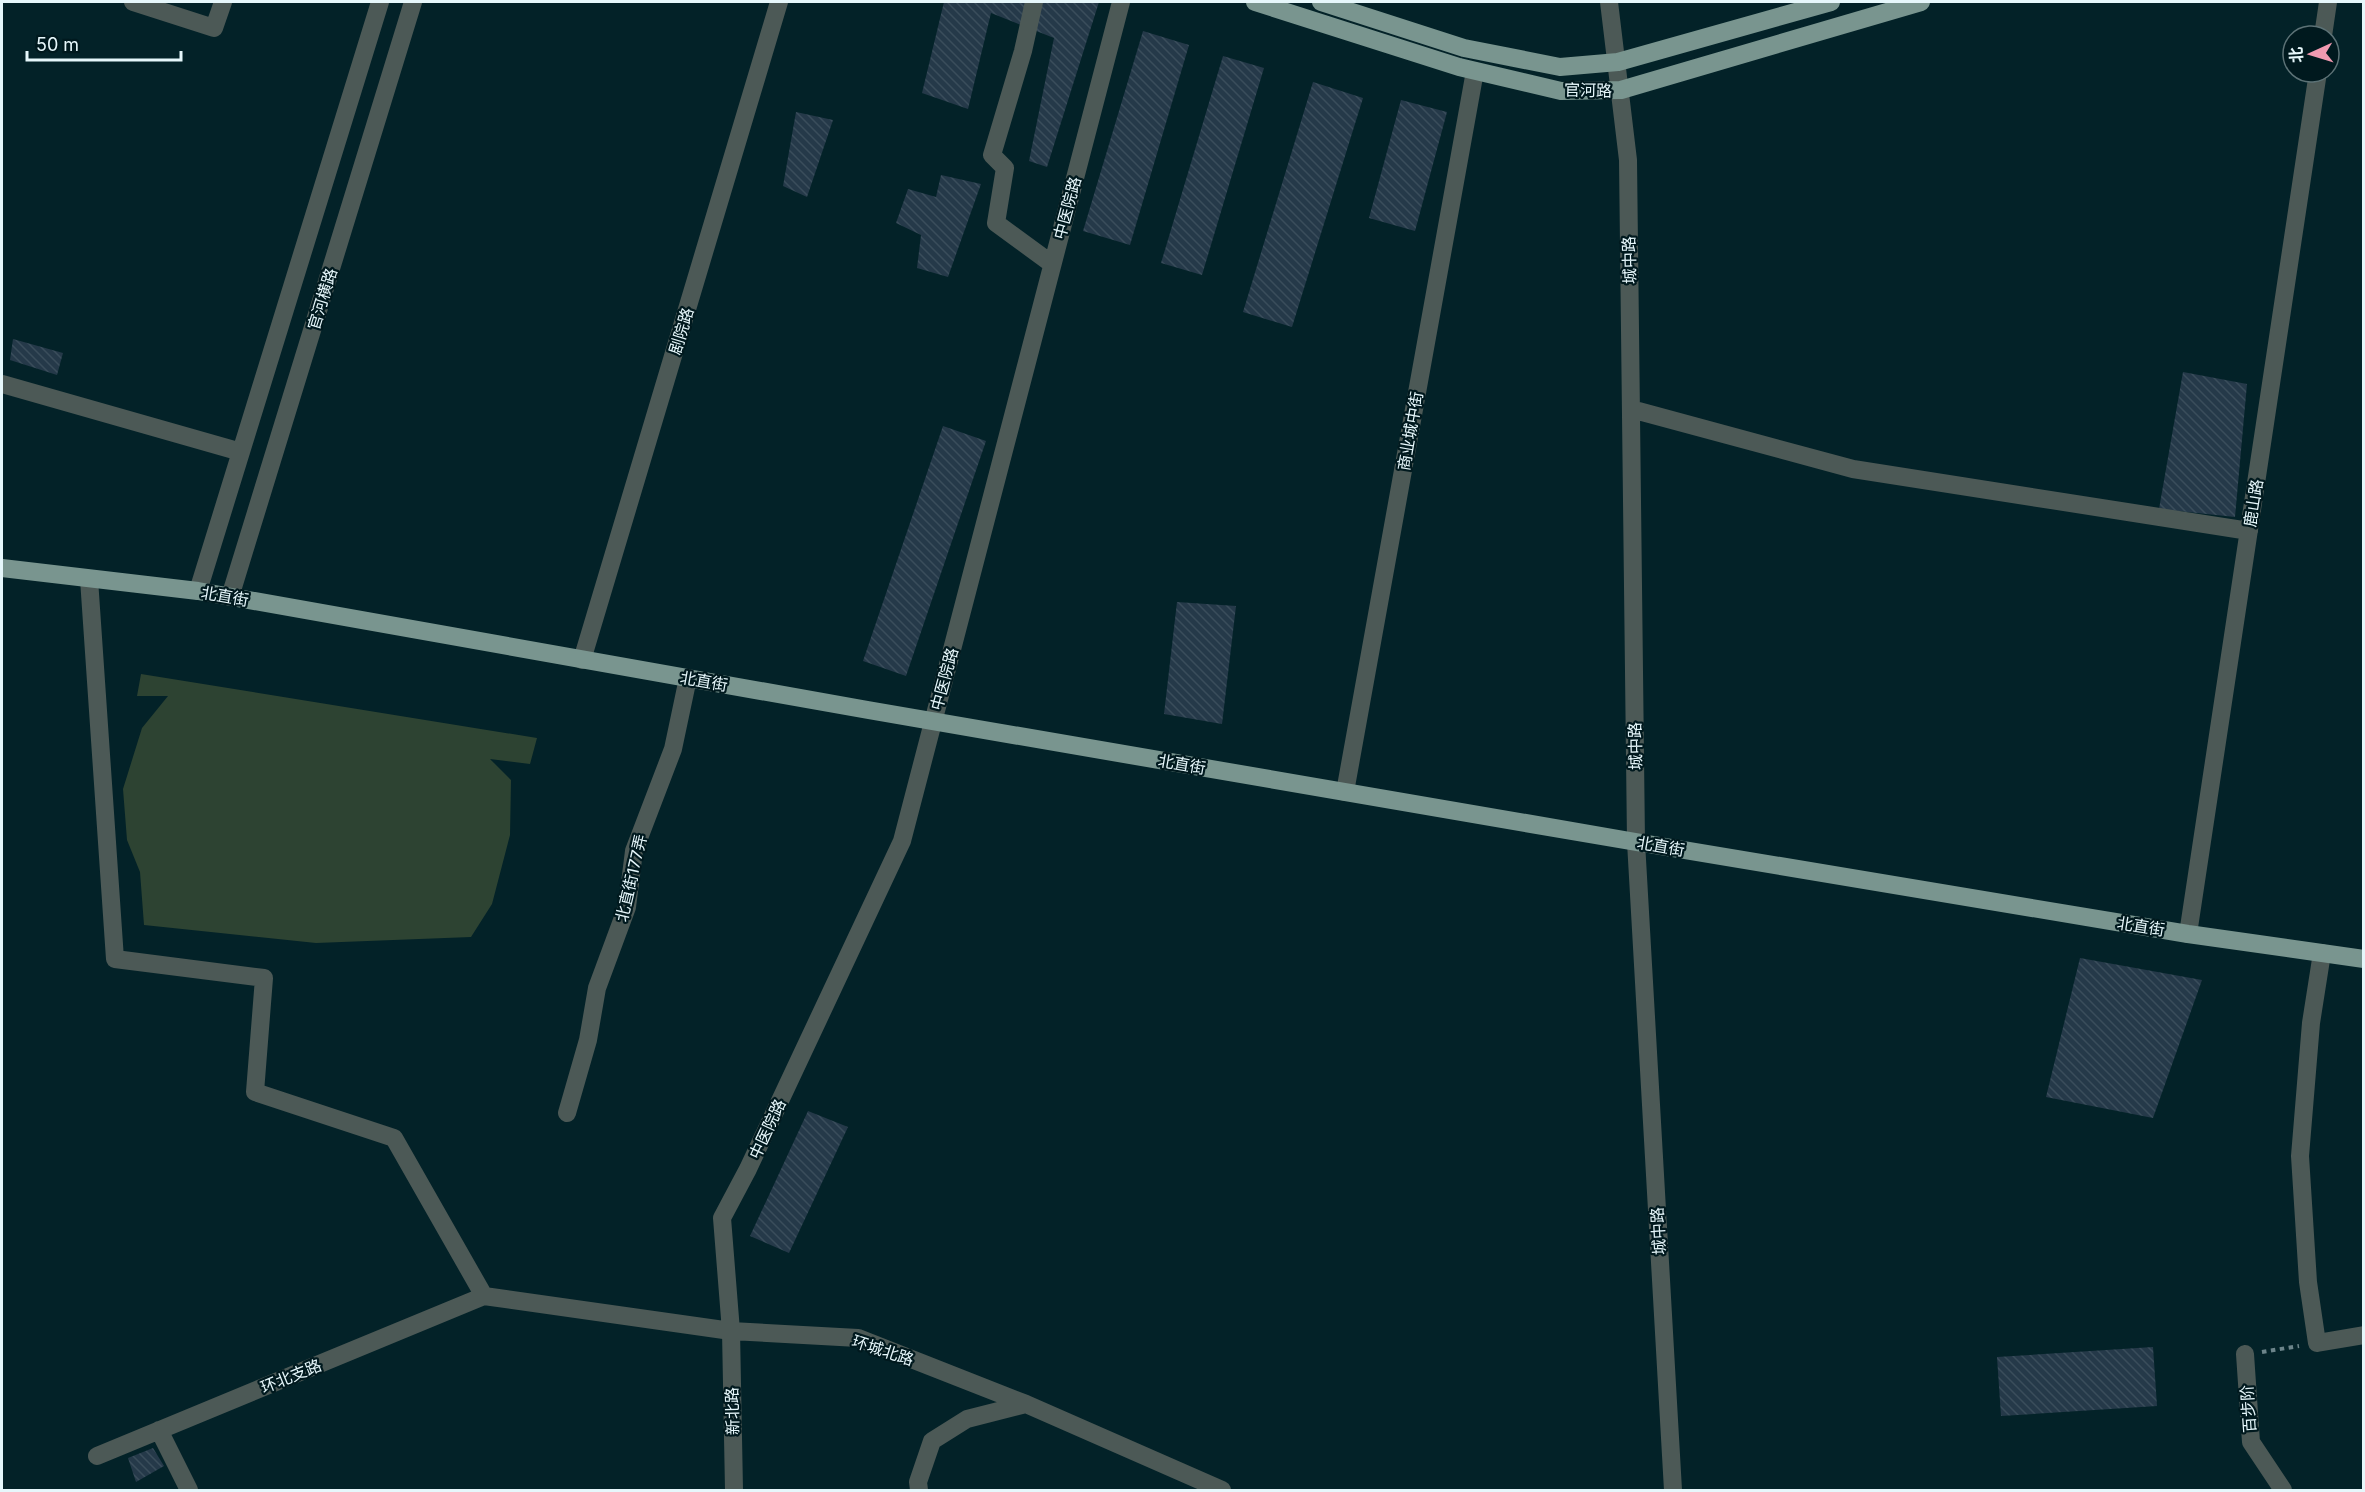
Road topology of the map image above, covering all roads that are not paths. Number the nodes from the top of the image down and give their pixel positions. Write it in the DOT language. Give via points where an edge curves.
graph roads {
  1 [pos="134,2"];
  2 [pos="223,2"];
  3 [pos="380,2"];
  4 [pos="413,2"];
  5 [pos="779,2"];
  6 [pos="1034,2"];
  7 [pos="1121,2"];
  8 [pos="1255,2"];
  9 [pos="1321,2"];
  10 [pos="1609,2"];
  11 [pos="1831,2"];
  12 [pos="1921,2"];
  13 [pos="2328,2"];
  14 [pos="2325,24"];
  15 [pos="1618,63"];
  16 [pos="1475,71"];
  17 [pos="2316,84"];
  18 [pos="1621,90"];
  19 [pos="1052,264"];
  20 [pos="2,384"];
  21 [pos="1631,409"];
  22 [pos="241,452"];
  23 [pos="2249,531"];
  24 [pos="2,568"];
  25 [pos="89,579"];
  26 [pos="198,591"];
  27 [pos="230,597"];
  28 [pos="582,660"];
  29 [pos="688,678"];
  30 [pos="933,721"];
  31 [pos="1345,792"];
  32 [pos="1636,842"];
  33 [pos="2188,934"];
  34 [pos="2322,953"];
  35 [pos="2364,959"];
  36 [pos="567,1113"];
  37 [pos="484,1296"];
  38 [pos="731,1331"];
  39 [pos="2364,1335"];
  40 [pos="2245,1354"];
  41 [pos="1026,1404"];
  42 [pos="159,1430"];
  43 [pos="97,1456"];
  44 [pos="2283,1490"];
  45 [pos="189,1491"];
  46 [pos="734,1491"];
  47 [pos="919,1491"];
  48 [pos="1222,1491"];
  49 [pos="1673,1491"];
  1 -- 2 [label="street" via="214,28"];
  3 -- 22 [label="street, 官河横路"];
  4 -- 27 [label="street, 官河横路"];
  5 -- 28 [label="street, 剧院路"];
  6 -- 19 [label="street" via="993,155 1005,168 996,223"];
  7 -- 19 [label="street, 中医院路"];
  8 -- 16 [label="main road, 官河路"];
  9 -- 15 [label="main road, 官河路" via="1464,48 1560,67"];
  10 -- 15 [label="street, 城中路"];
  11 -- 15 [label="main road, 官河路"];
  12 -- 18 [label="main road, 官河路"];
  13 -- 14 [label="street"];
  15 -- 18 [label="street, 城中路"];
  16 -- 18 [label="main road, 官河路" via="1561,91"];
  16 -- 31 [label="street, 商业城中街"];
  17 -- 23 [label="street, 鹿山路"];
  18 -- 21 [label="street, 城中路" via="1628,160"];
  19 -- 30 [label="street, 中医院路"];
  20 -- 22 [label="street"];
  21 -- 23 [label="street" via="1853,469"];
  21 -- 32 [label="street, 城中路"];
  22 -- 26 [label="street, 官河横路"];
  23 -- 33 [label="street, 鹿山路"];
  24 -- 25 [label="main road, 北直街"];
  25 -- 26 [label="main road, 北直街"];
  25 -- 37 [label="street" via="115,959 264,978 255,1092 393,1138"];
  26 -- 27 [label="main road, 北直街"];
  27 -- 28 [label="main road, 北直街"];
  28 -- 29 [label="main road, 北直街"];
  29 -- 30 [label="main road, 北直街"];
  29 -- 36 [label="street, 北直街177弄" via="673,749 634,851 627,907 597,988 588,1040"];
  30 -- 31 [label="main road, 北直街"];
  30 -- 38 [label="street, 中医院路" via="902,841 722,1218"];
  31 -- 32 [label="main road, 北直街"];
  32 -- 33 [label="main road, 北直街"];
  32 -- 49 [label="street, 城中路"];
  33 -- 34 [label="main road, 北直街"];
  34 -- 35 [label="main road, 北直街"];
  34 -- 39 [label="street" via="2311,1023 2300,1156 2308,1282 2317,1343"];
  37 -- 38 [label="street, 环城北路"];
  37 -- 42 [label="street, 环北支路"];
  38 -- 41 [label="street, 环城北路" via="858,1338"];
  38 -- 46 [label="street, 新北路"];
  40 -- 44 [label="street, 百步阶" via="2251,1442"];
  41 -- 47 [label="street" via="967,1419 932,1441 918,1482"];
  41 -- 48 [label="street, 环城北路"];
  42 -- 43 [label="street, 环北支路"];
  42 -- 45 [label="street"];
}
